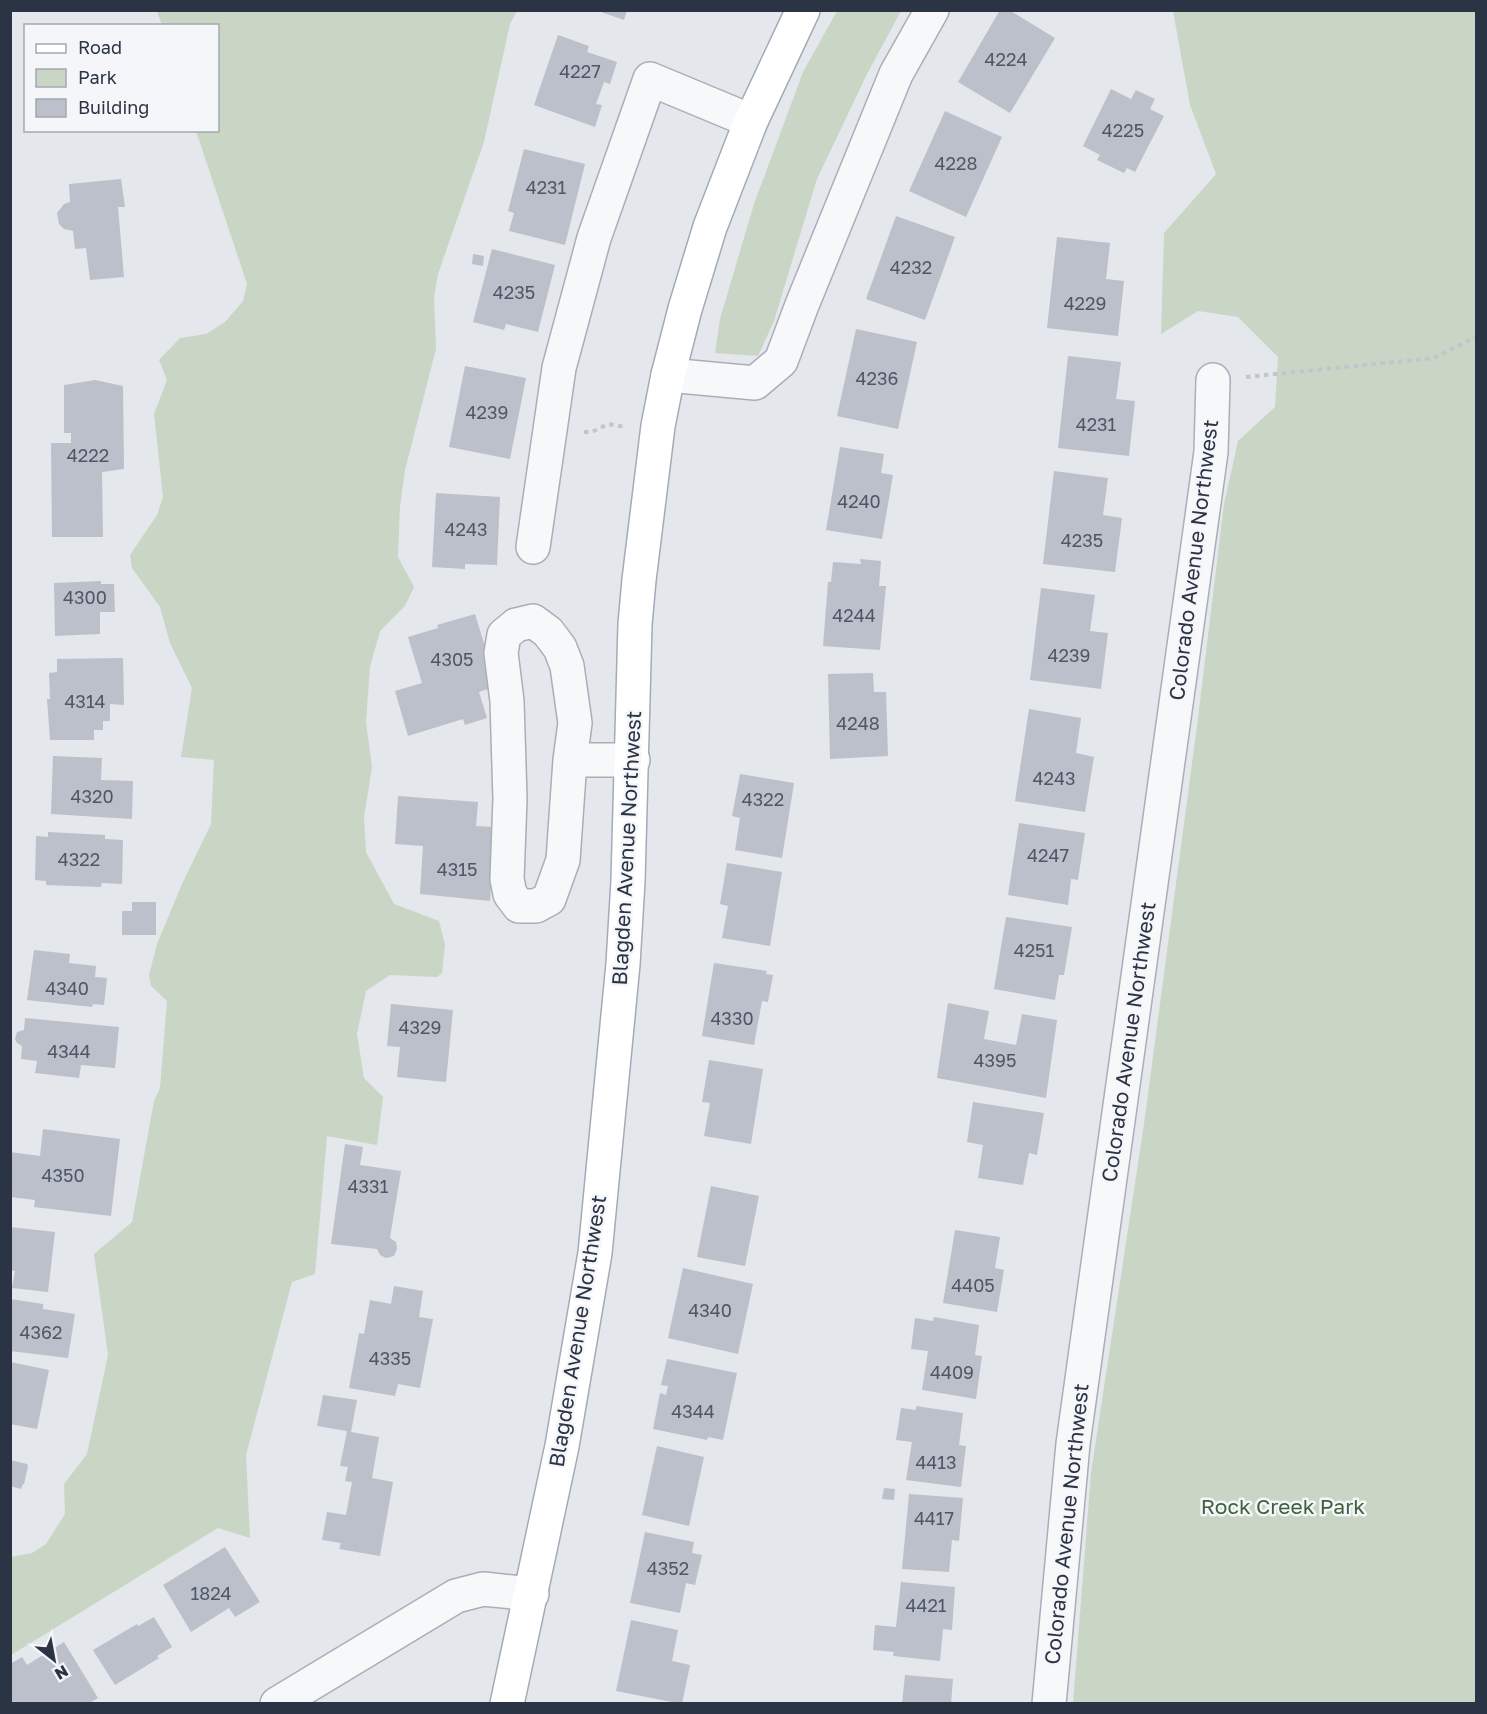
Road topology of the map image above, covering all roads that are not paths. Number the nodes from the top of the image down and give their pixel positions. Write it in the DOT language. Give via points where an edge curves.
graph roads {
  1 [pos="803,10"];
  2 [pos="932,10"];
  3 [pos="751,121"];
  4 [pos="668,375"];
  5 [pos="1213,380"];
  6 [pos="533,547"];
  7 [pos="570,760"];
  8 [pos="633,760"];
  9 [pos="532,1594"];
  10 [pos="277,1704"];
  11 [pos="507,1704"];
  12 [pos="1049,1704"];
  1 -- 3 [label="main road, Blagden Avenue Northwest"];
  2 -- 4 [label="street" via="897,74 781,361 755,383"];
  3 -- 4 [label="main road, Blagden Avenue Northwest" via="710,227"];
  3 -- 6 [label="street" via="650,79 594,238 559,368"];
  4 -- 8 [label="main road, Blagden Avenue Northwest" via="639,579"];
  5 -- 12 [label="street, Colorado Avenue Northwest" via="1211,452 1073,1444"];
  7 -- 7 [label="street" via="563,860 549,899 536,906 519,906 510,894 507,879 510,800 507,701 501,653 504,635 516,625 533,621 548,633 564,657 575,723"];
  7 -- 8 [label="street"];
  8 -- 9 [label="main road, Blagden Avenue Northwest" via="623,964 595,1253"];
  9 -- 10 [label="street" via="483,1589 456,1596"];
  9 -- 11 [label="main road, Blagden Avenue Northwest"];
}
